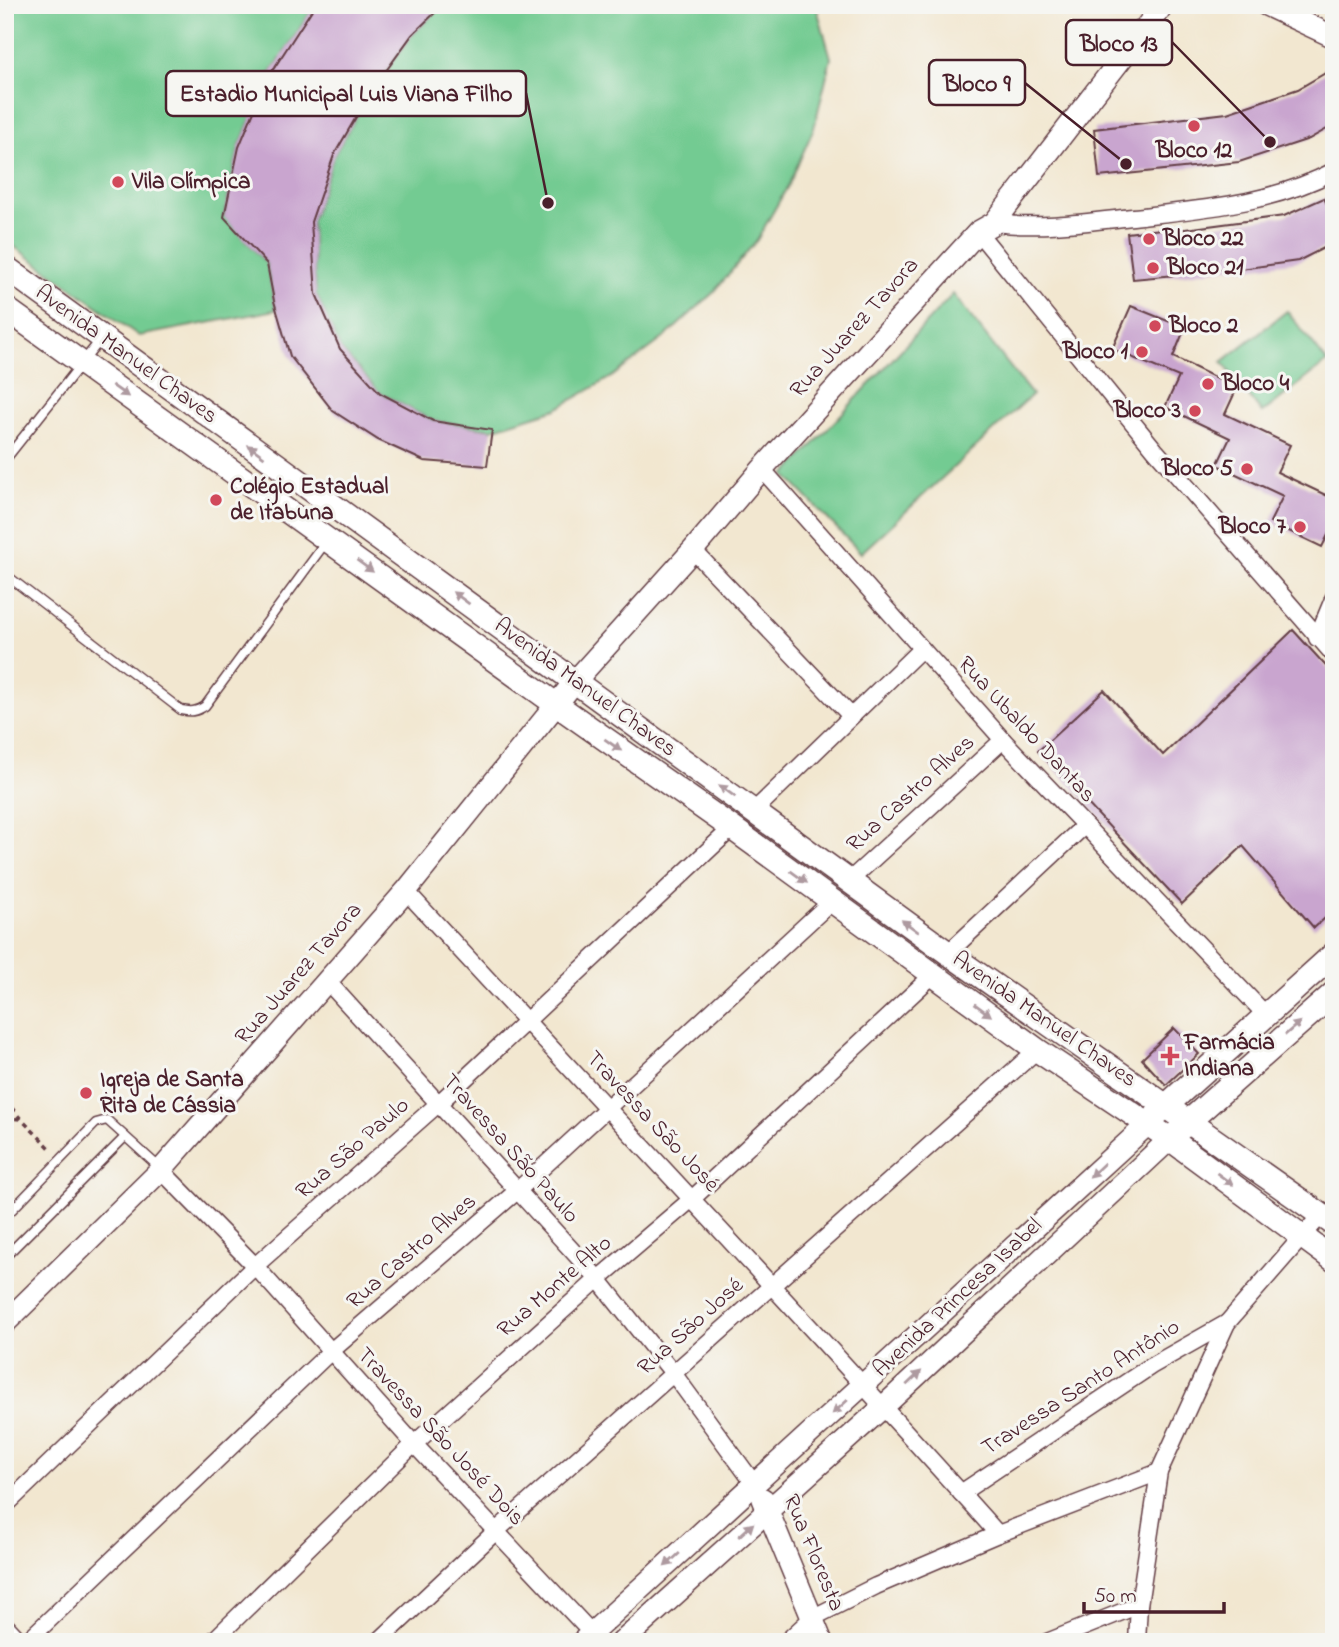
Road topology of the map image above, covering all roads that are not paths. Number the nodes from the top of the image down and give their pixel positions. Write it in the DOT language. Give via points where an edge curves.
graph roads {
  1 [pos="1163,5"];
  2 [pos="1266,5"];
  3 [pos="1334,37"];
  4 [pos="1334,171"];
  5 [pos="986,228"];
  6 [pos="5,267"];
  7 [pos="5,308"];
  8 [pos="103,338"];
  9 [pos="82,364"];
  10 [pos="5,460"];
  11 [pos="762,469"];
  12 [pos="328,539"];
  13 [pos="693,550"];
  14 [pos="5,574"];
  15 [pos="1334,597"];
  16 [pos="1317,638"];
  17 [pos="921,649"];
  18 [pos="1334,655"];
  19 [pos="576,680"];
  20 [pos="557,705"];
  21 [pos="851,716"];
  22 [pos="1003,740"];
  23 [pos="754,811"];
  24 [pos="1084,826"];
  25 [pos="733,828"];
  26 [pos="849,881"];
  27 [pos="406,891"];
  28 [pos="832,901"];
  29 [pos="948,953"];
  30 [pos="1334,954"];
  31 [pos="934,974"];
  32 [pos="327,981"];
  33 [pos="1334,993"];
  34 [pos="1265,1014"];
  35 [pos="526,1021"];
  36 [pos="1037,1050"];
  37 [pos="438,1104"];
  38 [pos="1166,1106"];
  39 [pos="607,1109"];
  40 [pos="1188,1121"];
  41 [pos="1148,1124"];
  42 [pos="125,1136"];
  43 [pos="1170,1139"];
  44 [pos="162,1170"];
  45 [pos="517,1191"];
  46 [pos="693,1198"];
  47 [pos="5,1217"];
  48 [pos="1328,1220"];
  49 [pos="1304,1237"];
  50 [pos="5,1257"];
  51 [pos="1334,1260"];
  52 [pos="255,1266"];
  53 [pos="598,1279"];
  54 [pos="772,1285"];
  55 [pos="5,1323"];
  56 [pos="1227,1323"];
  57 [pos="330,1352"];
  58 [pos="673,1373"];
  59 [pos="863,1387"];
  60 [pos="882,1408"];
  61 [pos="414,1444"];
  62 [pos="1159,1472"];
  63 [pos="755,1485"];
  64 [pos="961,1493"];
  65 [pos="5,1506"];
  66 [pos="769,1510"];
  67 [pos="496,1531"];
  68 [pos="998,1534"];
  69 [pos="1139,1605"];
  70 [pos="812,1618"];
  71 [pos="5,1625"];
  72 [pos="591,1639"];
  73 [pos="23,1642"];
  74 [pos="212,1642"];
  75 [pos="378,1642"];
  76 [pos="622,1642"];
  77 [pos="786,1642"];
  78 [pos="822,1642"];
  79 [pos="1047,1642"];
  80 [pos="1137,1642"];
  1 -- 5 [label="street, Rua Juarez Tavora"];
  2 -- 3 [label="street"];
  4 -- 5 [label="street" via="1285,191 1213,208"];
  5 -- 11 [label="street, Rua Juarez Tavora"];
  5 -- 16 [label="street" via="1154,450"];
  6 -- 8 [label="main road, Avenida Manuel Chaves"];
  7 -- 9 [label="main road, Avenida Manuel Chaves"];
  8 -- 9 [label="lane"];
  19 -- 8 [label="main road, Avenida Manuel Chaves, one-way"];
  9 -- 10 [label="lane"];
  9 -- 12 [label="main road, Avenida Manuel Chaves, one-way"];
  11 -- 13 [label="street, Rua Juarez Tavora"];
  11 -- 17 [label="street, Rua Ubaldo Dantas"];
  12 -- 14 [label="lane" via="198,711 181,710"];
  12 -- 20 [label="main road, Avenida Manuel Chaves, one-way"];
  13 -- 19 [label="street, Rua Juarez Tavora"];
  13 -- 21 [label="street"];
  15 -- 16 [label="street"];
  16 -- 18 [label="street"];
  17 -- 21 [label="street"];
  17 -- 22 [label="street, Rua Ubaldo Dantas"];
  19 -- 20 [label="street, Rua Juarez Tavora"];
  23 -- 19 [label="main road, Avenida Manuel Chaves, one-way"];
  20 -- 25 [label="main road, Avenida Manuel Chaves, one-way"];
  20 -- 27 [label="street, Rua Juarez Tavora"];
  21 -- 23 [label="street"];
  22 -- 24 [label="street, Rua Ubaldo Dantas"];
  22 -- 26 [label="street, Rua Castro Alves"];
  23 -- 26 [label="main road, Avenida Manuel Chaves"];
  24 -- 29 [label="street"];
  24 -- 34 [label="street, Rua Ubaldo Dantas"];
  25 -- 28 [label="main road, Avenida Manuel Chaves, one-way"];
  25 -- 35 [label="street, Rua São Paulo"];
  29 -- 26 [label="main road, Avenida Manuel Chaves, one-way"];
  27 -- 32 [label="street, Rua Juarez Tavora"];
  27 -- 35 [label="street, Travessa São José"];
  28 -- 31 [label="main road, Avenida Manuel Chaves"];
  28 -- 39 [label="street, Rua Castro Alves"];
  29 -- 38 [label="main road, Avenida Manuel Chaves"];
  30 -- 34 [label="main road, Avenida Princesa Isabel"];
  31 -- 36 [label="main road, Avenida Manuel Chaves, one-way"];
  31 -- 46 [label="street, Rua Monte Alto"];
  32 -- 37 [label="street, Travessa São Paulo"];
  32 -- 44 [label="street, Rua Juarez Tavora"];
  40 -- 33 [label="main road, Avenida Princesa Isabel, one-way"];
  34 -- 38 [label="main road, Avenida Princesa Isabel"];
  35 -- 37 [label="street, Rua São Paulo"];
  35 -- 39 [label="street, Travessa São José"];
  36 -- 41 [label="main road, Avenida Manuel Chaves"];
  36 -- 54 [label="street, Rua São José"];
  37 -- 45 [label="street, Travessa São Paulo"];
  37 -- 52 [label="street, Rua São Paulo"];
  38 -- 40 [label="main road, Avenida Manuel Chaves"];
  38 -- 41 [label="main road, Avenida Princesa Isabel"];
  39 -- 45 [label="street, Rua Castro Alves"];
  39 -- 46 [label="street, Travessa São José"];
  40 -- 43 [label="main road, Avenida Princesa Isabel"];
  40 -- 48 [label="main road, Avenida Manuel Chaves"];
  41 -- 43 [label="main road, Avenida Manuel Chaves"];
  41 -- 59 [label="street, Avenida Princesa Isabel, one-way"];
  42 -- 44 [label="lane"];
  42 -- 47 [label="lane" via="107,1120 96,1123"];
  42 -- 50 [label="lane"];
  43 -- 49 [label="main road, Avenida Manuel Chaves, one-way"];
  60 -- 43 [label="street, Avenida Princesa Isabel, one-way"];
  44 -- 52 [label="street, Travessa São José Dois"];
  44 -- 55 [label="street, Rua Juarez Tavora"];
  45 -- 53 [label="street, Travessa São Paulo"];
  45 -- 57 [label="street, Rua Castro Alves"];
  46 -- 53 [label="street, Rua Monte Alto"];
  46 -- 54 [label="street, Travessa São José"];
  48 -- 49 [label="street"];
  49 -- 51 [label="main road, Avenida Manuel Chaves"];
  49 -- 56 [label="street"];
  52 -- 57 [label="street, Travessa São José Dois"];
  52 -- 65 [label="street, Rua São Paulo"];
  53 -- 58 [label="street, Travessa São Paulo"];
  53 -- 61 [label="street, Rua Monte Alto"];
  54 -- 58 [label="street, Rua São José"];
  54 -- 59 [label="street, Travessa São José"];
  56 -- 62 [label="street"];
  56 -- 64 [label="street, Travessa Santo Antônio" via="1151,1366"];
  57 -- 61 [label="street, Travessa São José Dois"];
  57 -- 73 [label="street, Rua Castro Alves"];
  58 -- 63 [label="street, Travessa São Paulo"];
  58 -- 67 [label="street, Rua São José"];
  59 -- 60 [label="street, Travessa São José"];
  59 -- 63 [label="street, Avenida Princesa Isabel, one-way"];
  60 -- 64 [label="street, Travessa São José"];
  60 -- 66 [label="street, Avenida Princesa Isabel"];
  61 -- 67 [label="street, Travessa São José Dois"];
  61 -- 74 [label="street, Rua Monte Alto"];
  62 -- 68 [label="street"];
  62 -- 69 [label="street"];
  63 -- 66 [label="street, Rua Floresta"];
  63 -- 72 [label="street, Avenida Princesa Isabel, one-way"];
  64 -- 68 [label="street, Travessa São José"];
  66 -- 70 [label="street, Rua Floresta"];
  76 -- 66 [label="street, Avenida Princesa Isabel, one-way"];
  67 -- 72 [label="street, Travessa São José Dois"];
  67 -- 75 [label="street, Rua São José"];
  68 -- 70 [label="street"];
  69 -- 79 [label="street"];
  69 -- 80 [label="street"];
  70 -- 77 [label="street"];
  70 -- 78 [label="street, Rua Floresta"];
  71 -- 73 [label="street"];
}
